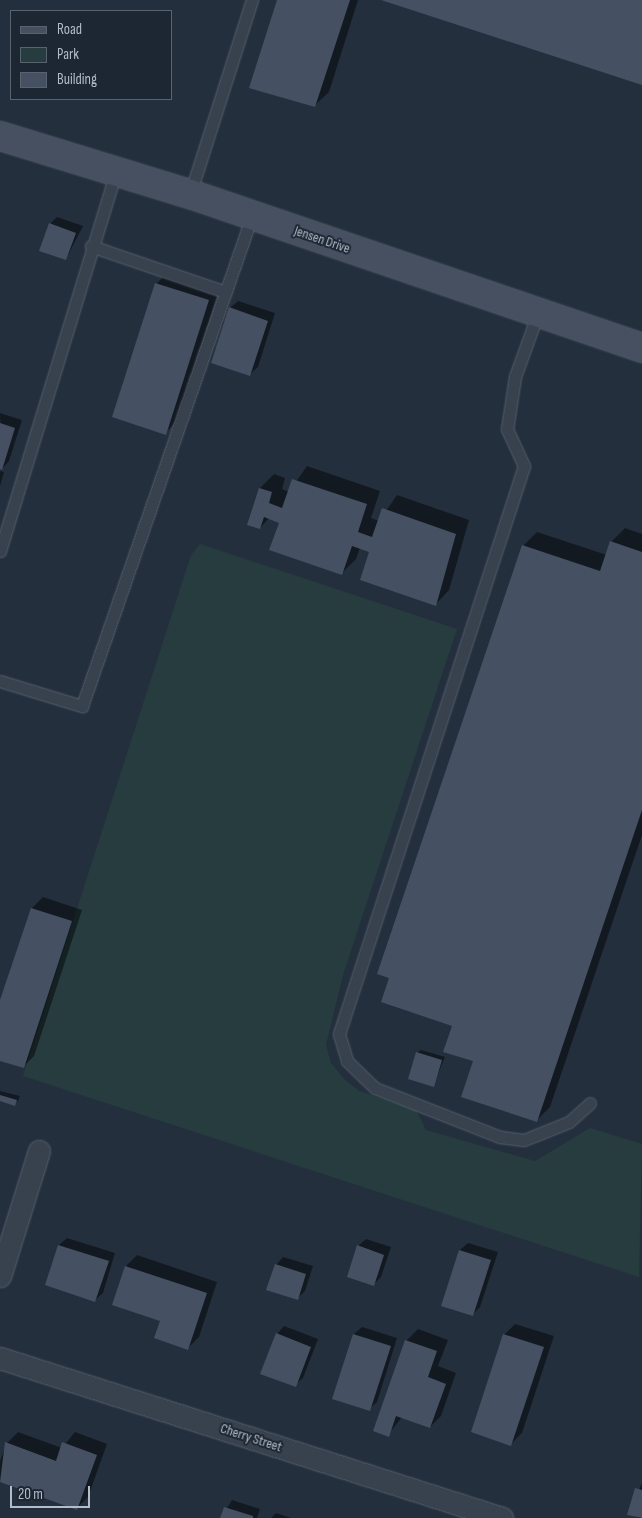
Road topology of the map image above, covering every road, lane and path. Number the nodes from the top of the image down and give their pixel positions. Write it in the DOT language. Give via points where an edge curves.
graph roads {
  1 [pos="252,0"];
  2 [pos="0,136"];
  3 [pos="116,172"];
  4 [pos="190,194"];
  5 [pos="252,216"];
  6 [pos="91,246"];
  7 [pos="225,292"];
  8 [pos="538,313"];
  9 [pos="642,348"];
  10 [pos="0,551"];
  11 [pos="0,680"];
  12 [pos="590,1104"];
  13 [pos="39,1151"];
  14 [pos="0,1276"];
  15 [pos="0,1358"];
  16 [pos="502,1518"];
  1 -- 4 [label="lane"];
  2 -- 3 [label="main road, Jensen Drive"];
  3 -- 4 [label="main road, Jensen Drive"];
  3 -- 6 [label="lane"];
  4 -- 5 [label="main road, Jensen Drive"];
  5 -- 7 [label="lane"];
  5 -- 8 [label="main road, Jensen Drive"];
  6 -- 7 [label="lane"];
  6 -- 10 [label="lane"];
  7 -- 11 [label="lane" via="82,706"];
  8 -- 9 [label="main road, Jensen Drive"];
  8 -- 12 [label="lane" via="515,378 507,429 524,466 339,1034 347,1061 375,1088 500,1137 524,1140 568,1122"];
  13 -- 14 [label="street"];
  15 -- 16 [label="street, Cherry Street"];
}
